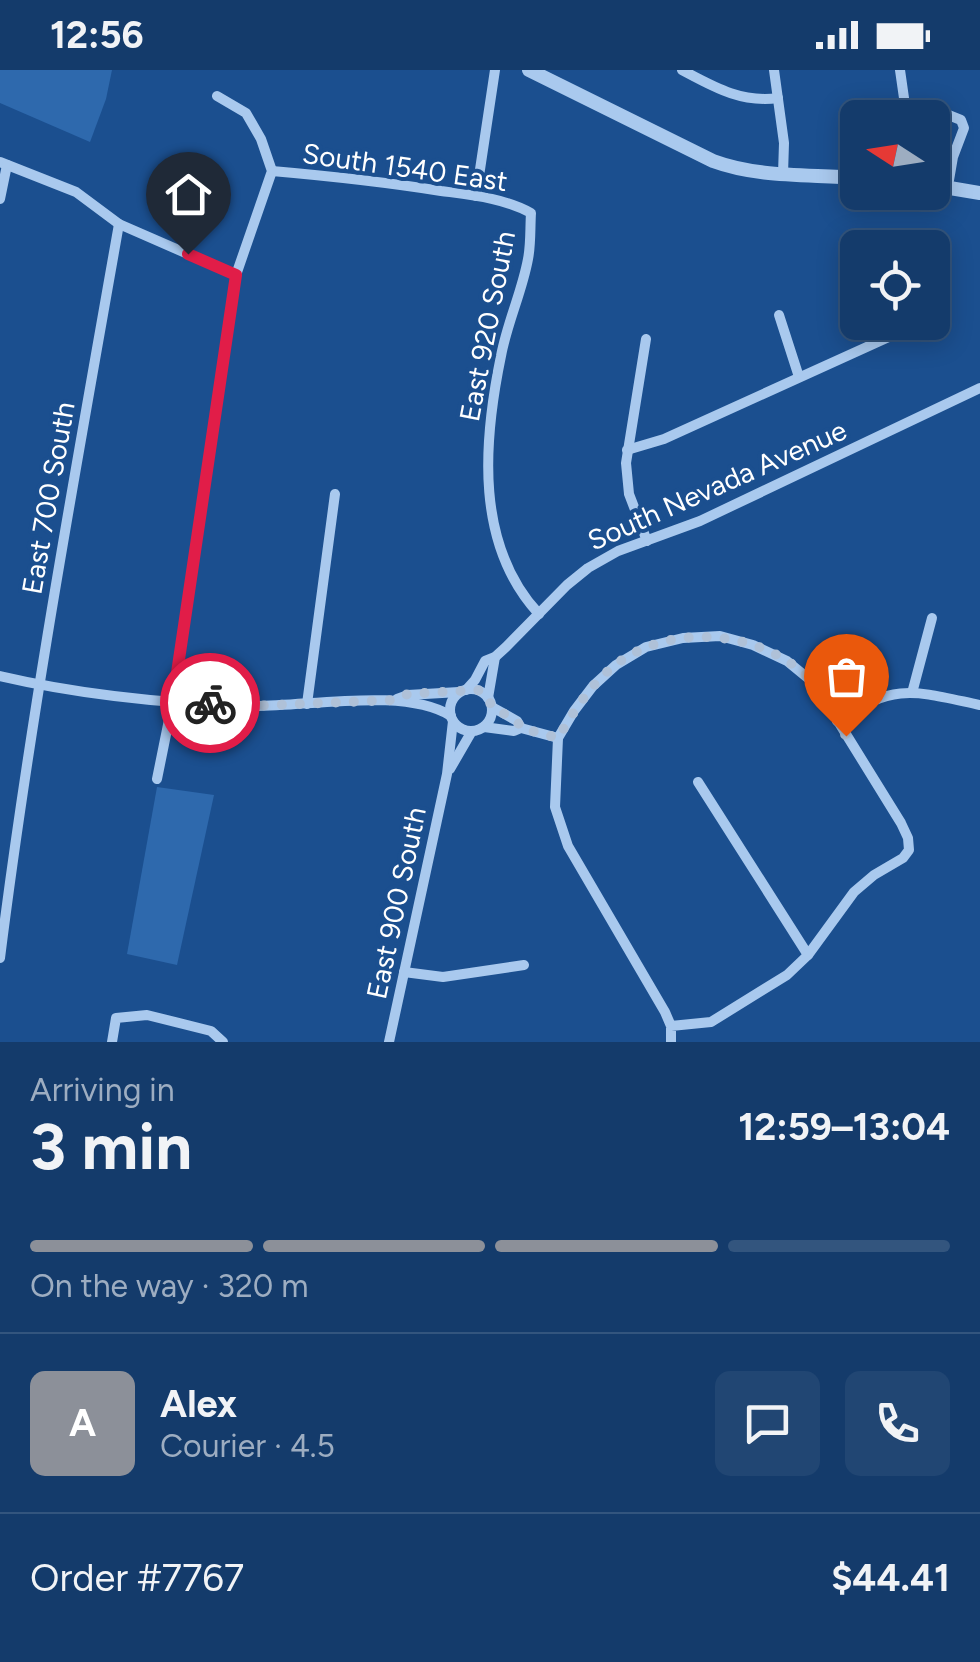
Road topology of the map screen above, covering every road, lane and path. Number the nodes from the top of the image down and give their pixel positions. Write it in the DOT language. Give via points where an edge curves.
graph roads {
  1 [pos="495,70"];
  2 [pos="529,70"];
  3 [pos="682,70"];
  4 [pos="774,70"];
  5 [pos="900,70"];
  6 [pos="217,96"];
  7 [pos="778,98"];
  8 [pos="904,100"];
  9 [pos="950,116"];
  10 [pos="950,161"];
  11 [pos="4,164"];
  12 [pos="272,171"];
  13 [pos="783,174"];
  14 [pos="840,177"];
  15 [pos="950,187"];
  16 [pos="980,193"];
  17 [pos="476,196"];
  18 [pos="0,200"];
  19 [pos="530,212"];
  20 [pos="119,224"];
  21 [pos="236,275"];
  22 [pos="779,315"];
  23 [pos="646,340"];
  24 [pos="882,340"];
  25 [pos="800,377"];
  26 [pos="980,388"];
  27 [pos="627,450"];
  28 [pos="335,494"];
  29 [pos="648,541"];
  30 [pos="539,614"];
  31 [pos="932,618"];
  32 [pos="495,657"];
  33 [pos="0,676"];
  34 [pos="38,686"];
  35 [pos="463,691"];
  36 [pos="912,692"];
  37 [pos="173,700"];
  38 [pos="393,700"];
  39 [pos="490,703"];
  40 [pos="308,704"];
  41 [pos="980,706"];
  42 [pos="452,719"];
  43 [pos="836,721"];
  44 [pos="521,728"];
  45 [pos="478,729"];
  46 [pos="558,738"];
  47 [pos="448,774"];
  48 [pos="157,779"];
  49 [pos="698,782"];
  50 [pos="808,955"];
  51 [pos="0,958"];
  52 [pos="524,965"];
  53 [pos="404,972"];
  54 [pos="671,1026"];
  55 [pos="112,1042"];
  56 [pos="222,1042"];
  57 [pos="389,1042"];
  58 [pos="671,1042"];
  1 -- 17 [label="street"];
  2 -- 13 [label="street" via="713,161"];
  3 -- 7 [label="street" via="733,96"];
  4 -- 7 [label="street"];
  5 -- 8 [label="street"];
  6 -- 12 [label="street" via="246,113"];
  7 -- 13 [label="street"];
  9 -- 10 [label="street" via="964,128"];
  11 -- 18 [label="street"];
  11 -- 20 [label="street" via="76,192"];
  12 -- 17 [label="street, South 1540 East"];
  12 -- 21 [label="street"];
  13 -- 14 [label="street"];
  15 -- 16 [label="street"];
  17 -- 19 [label="street, South 1540 East"];
  19 -- 30 [label="street, East 920 South" via="529,257 501,354 486,455 499,545 521,594"];
  20 -- 21 [label="street"];
  20 -- 34 [label="street, East 700 South"];
  21 -- 37 [label="street"];
  22 -- 25 [label="street"];
  23 -- 27 [label="street"];
  24 -- 25 [label="street"];
  25 -- 27 [label="street"];
  26 -- 29 [label="street, South Nevada Avenue"];
  27 -- 29 [label="street" via="629,494"];
  28 -- 40 [label="street"];
  29 -- 30 [label="street, South Nevada Avenue" via="588,568"];
  30 -- 32 [label="street, South Nevada Avenue"];
  31 -- 36 [label="street"];
  32 -- 35 [label="street, South Nevada Avenue" via="485,660"];
  32 -- 39 [label="street"];
  33 -- 34 [label="street"];
  34 -- 37 [label="street"];
  34 -- 51 [label="street, East 700 South"];
  35 -- 38 [label="street"];
  35 -- 39 [label="street" via="478,690"];
  35 -- 42 [label="street" via="452,703"];
  36 -- 41 [label="street"];
  36 -- 43 [label="street" via="867,702"];
  37 -- 40 [label="street"];
  37 -- 48 [label="street"];
  38 -- 40 [label="street"];
  38 -- 42 [label="street" via="438,708"];
  39 -- 44 [label="street"];
  39 -- 45 [label="street" via="490,718"];
  42 -- 45 [label="street" via="461,729"];
  42 -- 47 [label="street, East 900 South"];
  43 -- 46 [label="street" via="816,684 786,661 720,636 683,638 646,647 616,665"];
  43 -- 50 [label="street" via="901,822 909,850 854,892"];
  44 -- 45 [label="street"];
  44 -- 46 [label="street"];
  45 -- 47 [label="street, East 900 South"];
  46 -- 54 [label="street" via="555,807 568,846"];
  47 -- 53 [label="street, East 900 South"];
  49 -- 50 [label="street"];
  50 -- 54 [label="street" via="712,1022"];
  52 -- 53 [label="street" via="443,977"];
  53 -- 57 [label="street, East 900 South"];
  54 -- 58 [label="street"];
  55 -- 56 [label="street" via="116,1018 147,1014 211,1031"];
}
